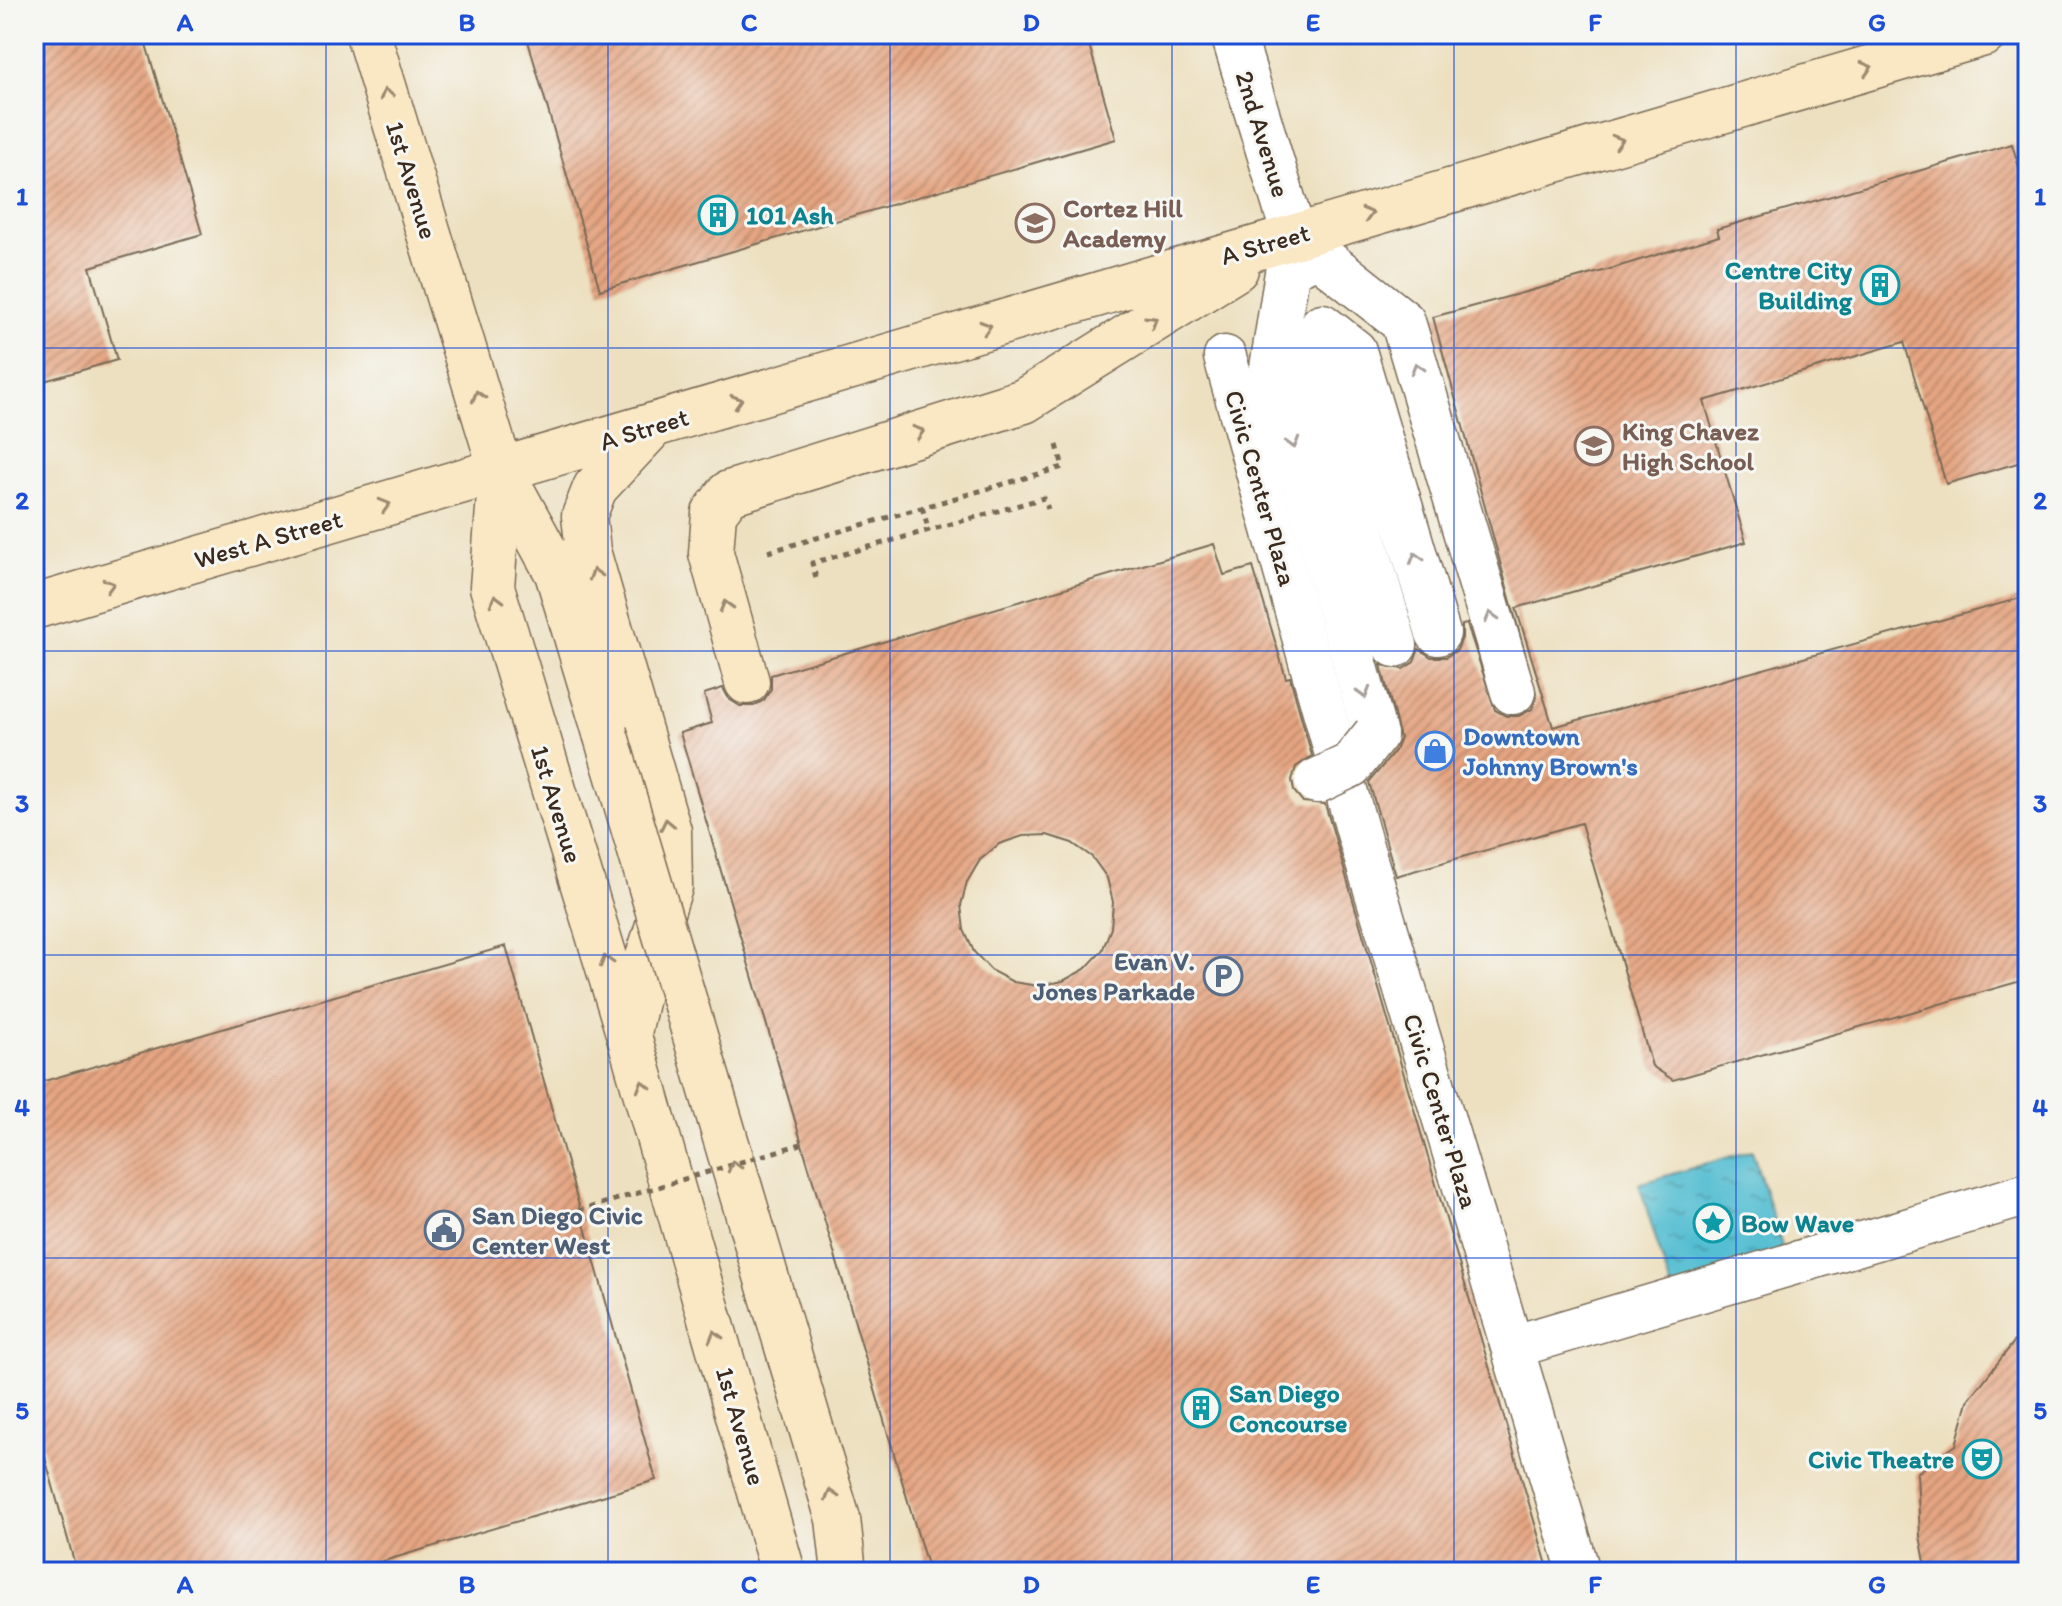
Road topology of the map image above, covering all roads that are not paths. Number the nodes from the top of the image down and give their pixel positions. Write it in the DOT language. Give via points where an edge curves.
graph roads {
  1 [pos="368,34"];
  2 [pos="1233,34"];
  3 [pos="1984,34"];
  4 [pos="1293,235"];
  5 [pos="1322,326"];
  6 [pos="1225,357"];
  7 [pos="653,426"];
  8 [pos="501,470"];
  9 [pos="34,607"];
  10 [pos="1438,633"];
  11 [pos="1395,645"];
  12 [pos="747,682"];
  13 [pos="1513,692"];
  14 [pos="1317,781"];
  15 [pos="629,1036"];
  16 [pos="2028,1194"];
  17 [pos="1512,1347"];
  18 [pos="783,1572"];
  19 [pos="844,1572"];
  20 [pos="1579,1572"];
  8 -- 1 [label="main road, 1st Avenue, one-way"];
  2 -- 4 [label="street, 2nd Avenue"];
  4 -- 3 [label="main road, A Street, one-way"];
  4 -- 5 [label="street, 2nd Avenue"];
  7 -- 4 [label="main road, A Street, one-way"];
  12 -- 4 [label="main road, one-way" via="711,553 714,513 729,493 1024,401"];
  13 -- 4 [label="street, one-way" via="1403,322"];
  4 -- 14 [label="street, one-way, bridge" via="1272,368 1375,735 1351,765"];
  10 -- 5 [label="street, one-way" via="1354,351"];
  5 -- 11 [label="street" via="1312,361"];
  6 -- 17 [label="street, Civic Center Plaza" via="1358,833"];
  7 -- 8 [label="main road, A Street"];
  15 -- 7 [label="main road, one-way" via="670,887 669,831 588,551 584,516 604,475"];
  9 -- 8 [label="main road, West A Street, one-way"];
  15 -- 8 [label="main road, 1st Avenue, one-way" via="492,587"];
  19 -- 8 [label="main road, one-way, bridge" via="838,1519 557,573"];
  18 -- 15 [label="main road, 1st Avenue, one-way"];
  16 -- 17 [label="street"];
  17 -- 20 [label="street, Civic Center Plaza"];
}
